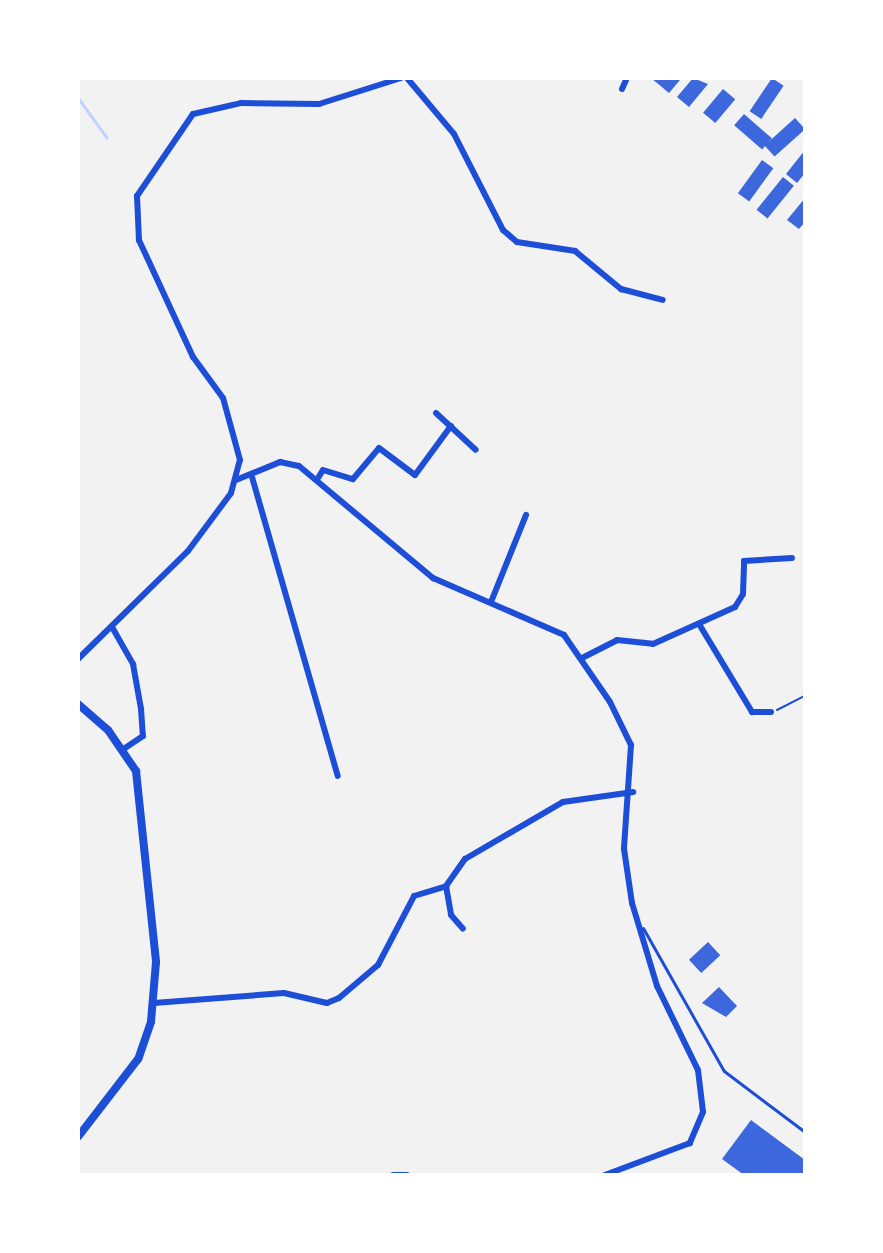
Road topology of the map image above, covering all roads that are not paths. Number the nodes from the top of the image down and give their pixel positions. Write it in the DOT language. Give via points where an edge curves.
graph roads {
  1 [pos="401,78"];
  2 [pos="407,78"];
  3 [pos="627,78"];
  4 [pos="622,89"];
  5 [pos="663,300"];
  6 [pos="436,413"];
  7 [pos="451,426"];
  8 [pos="476,450"];
  9 [pos="252,477"];
  10 [pos="318,478"];
  11 [pos="236,480"];
  12 [pos="526,515"];
  13 [pos="792,558"];
  14 [pos="491,602"];
  15 [pos="699,624"];
  16 [pos="112,627"];
  17 [pos="584,657"];
  18 [pos="78,659"];
  19 [pos="78,704"];
  20 [pos="771,712"];
  21 [pos="124,749"];
  22 [pos="338,776"];
  23 [pos="633,792"];
  24 [pos="446,886"];
  25 [pos="643,928"];
  26 [pos="463,929"];
  27 [pos="154,1003"];
  28 [pos="805,1132"];
  29 [pos="78,1137"];
  30 [pos="393,1175"];
  31 [pos="407,1175"];
  32 [pos="605,1175"];
  1 -- 11 [label="street" via="319,104 241,103 193,114 137,196 139,240 193,357 231,414"];
  2 -- 5 [label="street" via="454,134 503,230 517,242 575,251 621,289"];
  3 -- 4 [label="street"];
  6 -- 7 [label="street"];
  7 -- 8 [label="street"];
  7 -- 10 [label="street" via="415,475 379,448 353,479 323,470"];
  9 -- 10 [label="street" via="280,462"];
  9 -- 11 [label="street"];
  9 -- 22 [label="street"];
  10 -- 14 [label="street" via="433,578"];
  11 -- 16 [label="street" via="188,551"];
  12 -- 14 [label="street"];
  13 -- 15 [label="street" via="744,561 743,594 735,607"];
  14 -- 17 [label="street" via="564,635"];
  15 -- 17 [label="street" via="653,644 617,640"];
  15 -- 20 [label="street" via="752,712"];
  16 -- 18 [label="street"];
  16 -- 21 [label="street" via="133,664 141,709 143,736"];
  17 -- 23 [label="street" via="631,745"];
  19 -- 21 [label="street"];
  21 -- 27 [label="street" via="136,771 146,830"];
  23 -- 24 [label="street" via="563,802 465,859"];
  23 -- 25 [label="street" via="624,849"];
  24 -- 26 [label="street" via="451,915"];
  24 -- 27 [label="street" via="414,896 378,965 327,1003 284,993"];
  25 -- 28 [label="lane" via="724,1071"];
  25 -- 32 [label="street" via="657,986 698,1070 703,1112 690,1143"];
  27 -- 29 [label="street" via="129,1076"];
  30 -- 31 [label="street"];
}
